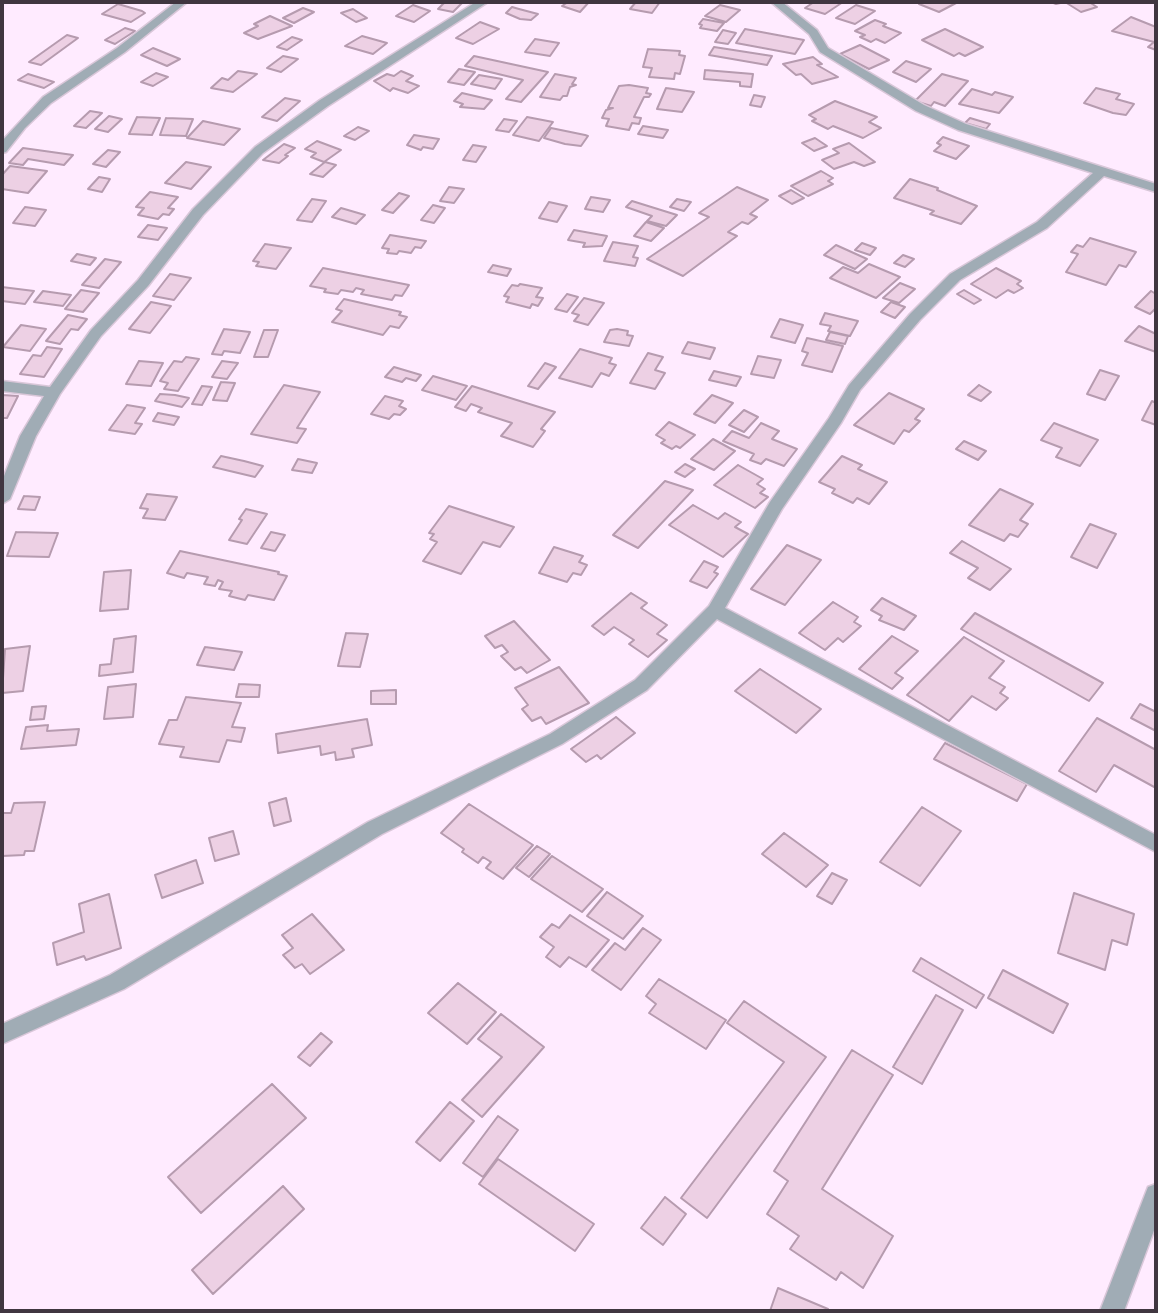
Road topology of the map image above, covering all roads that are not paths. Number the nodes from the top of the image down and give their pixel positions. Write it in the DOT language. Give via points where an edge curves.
graph roads {
  1 [pos="182,2"];
  2 [pos="483,2"];
  3 [pos="776,2"];
  4 [pos="2,149"];
  5 [pos="1102,170"];
  6 [pos="1156,188"];
  7 [pos="2,386"];
  8 [pos="54,392"];
  9 [pos="2,499"];
  10 [pos="715,610"];
  11 [pos="1156,844"];
  12 [pos="2,1034"];
  13 [pos="1156,1195"];
  14 [pos="1112,1311"];
  1 -- 4 [label="street" via="47,100"];
  2 -- 8 [label="street" via="259,150 198,212 144,283 96,333"];
  3 -- 5 [label="street" via="813,32 824,50 920,108 962,127"];
  5 -- 6 [label="street"];
  5 -- 10 [label="street" via="1042,225 955,277 915,317 854,388"];
  7 -- 8 [label="street"];
  8 -- 9 [label="street" via="28,436"];
  10 -- 11 [label="street"];
  10 -- 12 [label="street" via="641,685 556,739 375,828 117,982"];
  13 -- 14 [label="street"];
}
